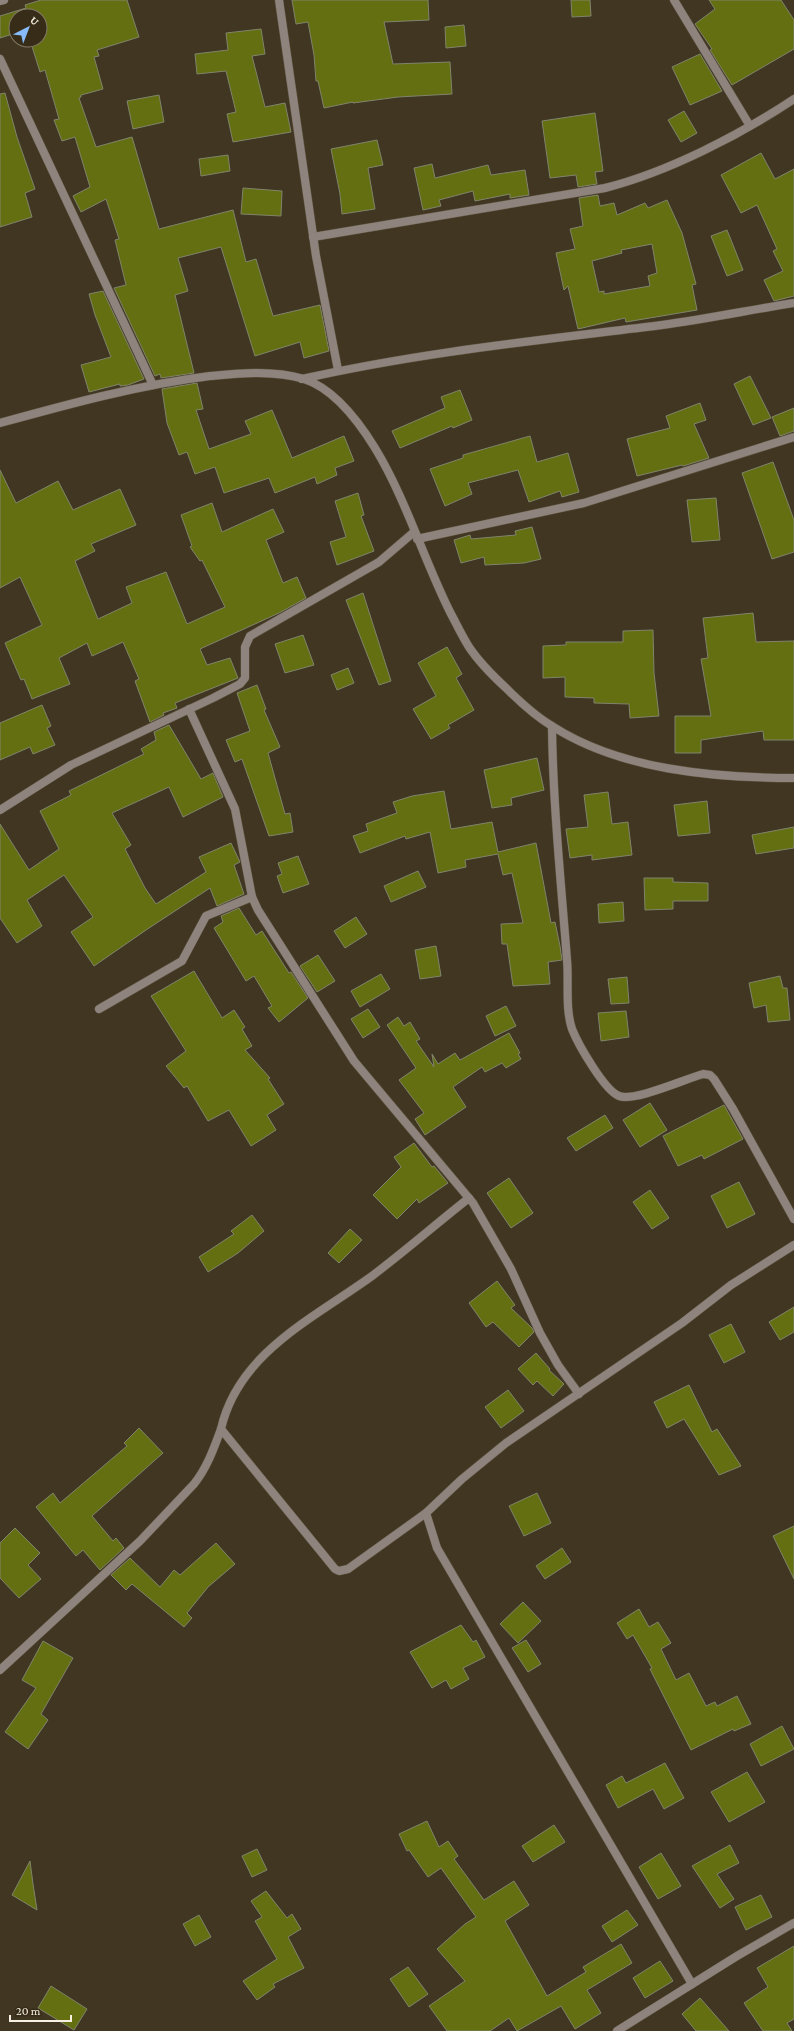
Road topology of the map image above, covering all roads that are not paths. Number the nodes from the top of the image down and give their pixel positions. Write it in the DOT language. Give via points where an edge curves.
graph roads {
  1 [pos="4,0"];
  2 [pos="279,0"];
  3 [pos="674,0"];
  4 [pos="0,2"];
  5 [pos="0,59"];
  6 [pos="794,99"];
  7 [pos="750,126"];
  8 [pos="313,237"];
  9 [pos="794,303"];
  10 [pos="338,370"];
  11 [pos="302,379"];
  12 [pos="153,385"];
  13 [pos="0,423"];
  14 [pos="794,437"];
  15 [pos="416,536"];
  16 [pos="189,709"];
  17 [pos="552,727"];
  18 [pos="794,778"];
  19 [pos="0,810"];
  20 [pos="252,897"];
  21 [pos="99,1009"];
  22 [pos="469,1198"];
  23 [pos="794,1219"];
  24 [pos="794,1245"];
  25 [pos="579,1394"];
  26 [pos="220,1429"];
  27 [pos="426,1513"];
  28 [pos="0,1670"];
  29 [pos="794,1923"];
  30 [pos="692,1984"];
  31 [pos="617,2031"];
  1 -- 4 [label="street"];
  2 -- 8 [label="street"];
  3 -- 7 [label="street"];
  5 -- 12 [label="street"];
  6 -- 7 [label="street"];
  7 -- 8 [label="street" via="686,159 631,181"];
  8 -- 10 [label="street"];
  9 -- 10 [label="street" via="663,324 501,343"];
  10 -- 11 [label="street"];
  11 -- 12 [label="street" via="249,372 167,381"];
  11 -- 15 [label="street" via="324,389 366,432 388,469"];
  12 -- 13 [label="street"];
  14 -- 15 [label="street" via="584,503"];
  15 -- 16 [label="street" via="379,562 250,636 245,647 245,678 240,684"];
  15 -- 17 [label="street" via="449,610 469,647 500,683"];
  16 -- 19 [label="street" via="71,764"];
  16 -- 20 [label="street" via="235,809"];
  17 -- 18 [label="street" via="592,747 660,767 752,778"];
  17 -- 23 [label="street" via="553,792 572,1029 604,1082 618,1095 632,1097 703,1074 710,1075 733,1109"];
  20 -- 21 [label="street" via="206,916 182,961"];
  20 -- 22 [label="street" via="268,928 354,1061"];
  22 -- 25 [label="street" via="482,1216 511,1269 554,1359"];
  22 -- 26 [label="street" via="372,1275 287,1335 258,1360 238,1386"];
  24 -- 25 [label="street" via="731,1285 682,1323"];
  25 -- 27 [label="street" via="506,1443"];
  26 -- 27 [label="street" via="339,1571 348,1569"];
  26 -- 28 [label="street" via="210,1457 194,1484 140,1541"];
  27 -- 30 [label="street" via="437,1548"];
  29 -- 30 [label="street"];
  30 -- 31 [label="street"];
}
